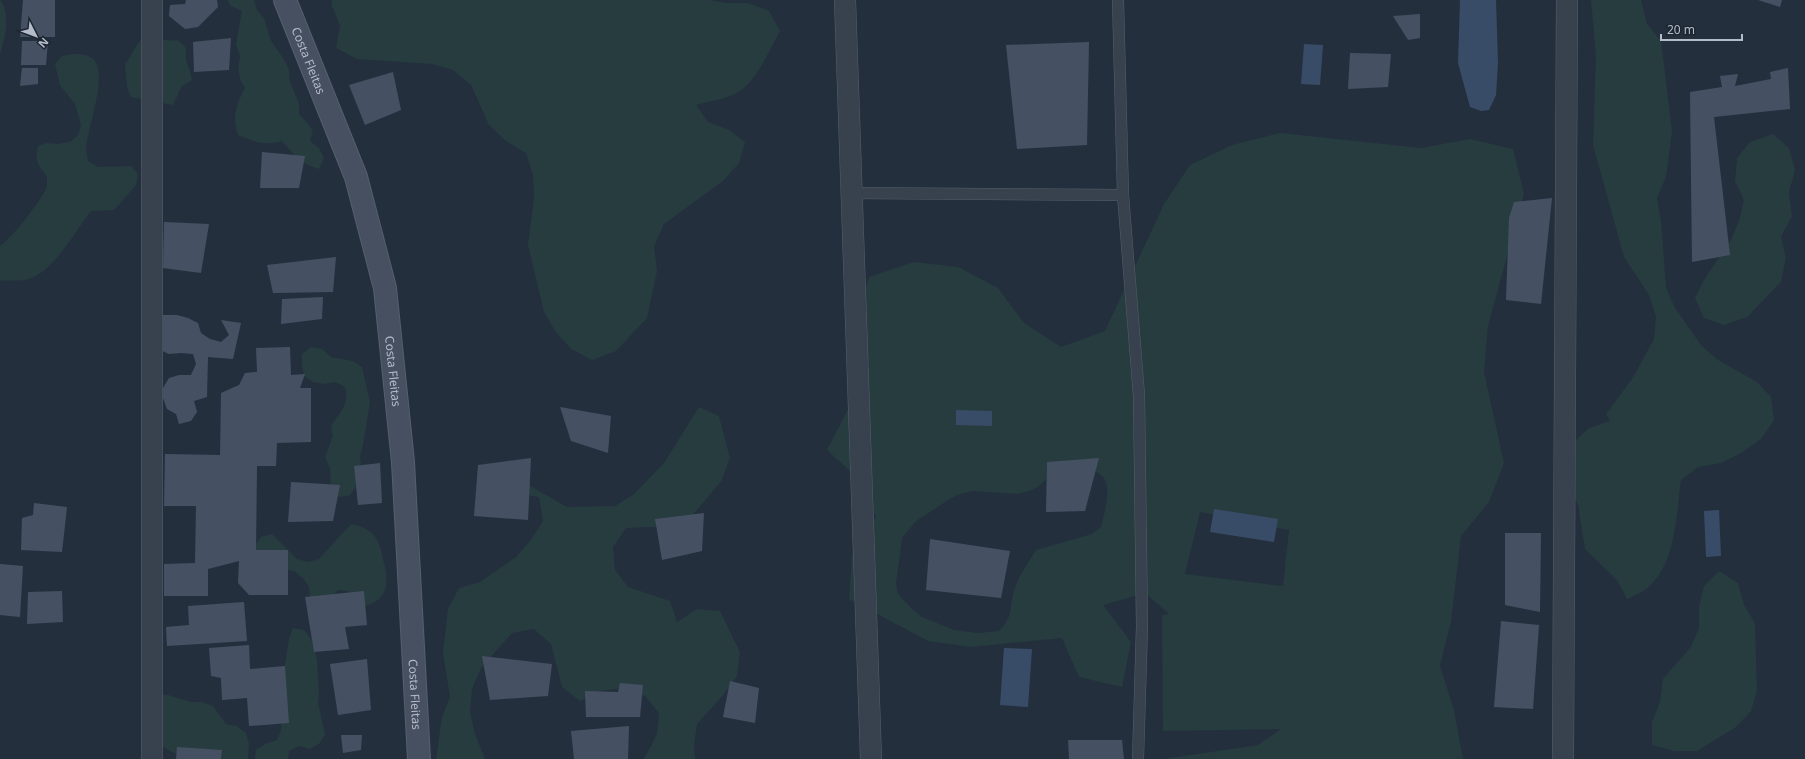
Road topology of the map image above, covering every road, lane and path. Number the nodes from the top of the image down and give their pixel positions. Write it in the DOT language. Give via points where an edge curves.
graph roads {
  1 [pos="152,0"];
  2 [pos="285,0"];
  3 [pos="844,0"];
  4 [pos="1118,0"];
  5 [pos="1567,0"];
  6 [pos="851,193"];
  7 [pos="1123,195"];
  8 [pos="152,759"];
  9 [pos="418,759"];
  10 [pos="871,759"];
  11 [pos="1138,759"];
  12 [pos="1563,759"];
  1 -- 8 [label="street"];
  2 -- 9 [label="main road, Costa Fleitas" via="356,177 385,288 403,462"];
  3 -- 6 [label="street"];
  4 -- 7 [label="lane"];
  5 -- 12 [label="street"];
  6 -- 7 [label="lane"];
  6 -- 10 [label="street"];
  7 -- 11 [label="lane" via="1139,396 1142,626"];
}
